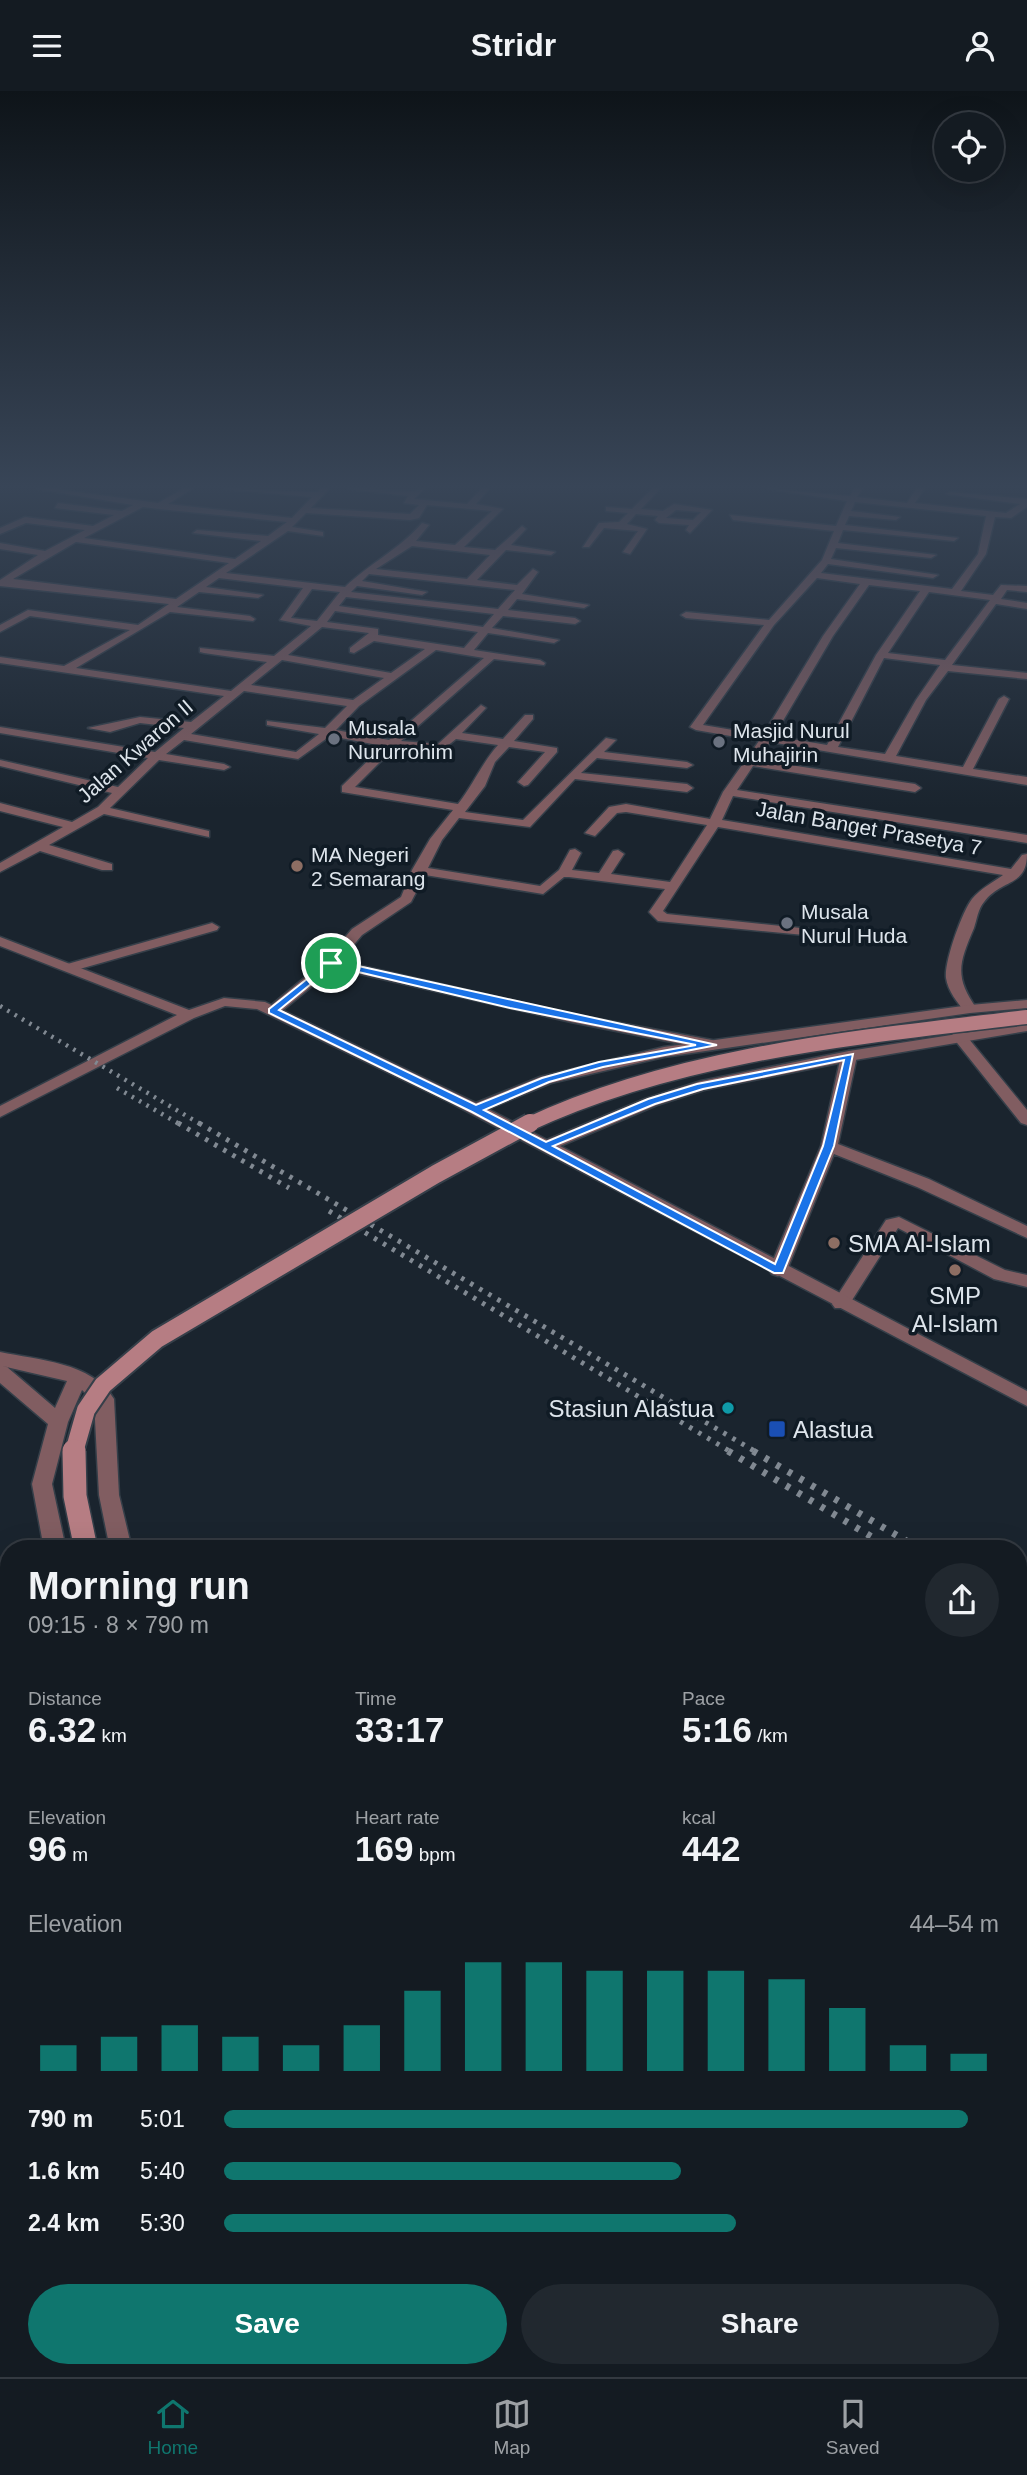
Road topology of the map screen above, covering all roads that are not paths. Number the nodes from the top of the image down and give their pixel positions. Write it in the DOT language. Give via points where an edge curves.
graph roads {
  1 [pos="515,595"];
  2 [pos="122,596"];
  3 [pos="187,596"];
  4 [pos="302,596"];
  5 [pos="342,596"];
  6 [pos="390,596"];
  7 [pos="520,596"];
  8 [pos="796,596"];
  9 [pos="857,596"];
  10 [pos="922,596"];
  11 [pos="974,596"];
  12 [pos="999,596"];
  13 [pos="996,600"];
  14 [pos="178,602"];
  15 [pos="584,605"];
  16 [pos="1027,606"];
  17 [pos="332,608"];
  18 [pos="168,609"];
  19 [pos="499,613"];
  20 [pos="686,615"];
  21 [pos="250,619"];
  22 [pos="575,621"];
  23 [pos="771,623"];
  24 [pos="320,624"];
  25 [pos="140,628"];
  26 [pos="1,629"];
  27 [pos="487,630"];
  28 [pos="373,637"];
  29 [pos="554,640"];
  30 [pos="435,646"];
  31 [pos="204,650"];
  32 [pos="354,650"];
  33 [pos="467,651"];
  34 [pos="493,655"];
  35 [pos="881,655"];
  36 [pos="278,659"];
  37 [pos="0,660"];
  38 [pos="540,663"];
  39 [pos="945,665"];
  40 [pos="67,669"];
  41 [pos="1027,676"];
  42 [pos="394,677"];
  43 [pos="237,690"];
  44 [pos="1004,699"];
  45 [pos="355,704"];
  46 [pos="481,708"];
  47 [pos="529,717"];
  48 [pos="271,723"];
  49 [pos="193,726"];
  50 [pos="94,728"];
  51 [pos="0,730"];
  52 [pos="328,732"];
  53 [pos="180,736"];
  54 [pos="457,736"];
  55 [pos="766,738"];
  56 [pos="610,740"];
  57 [pos="507,743"];
  58 [pos="391,744"];
  59 [pos="832,747"];
  60 [pos="594,754"];
  61 [pos="159,756"];
  62 [pos="890,756"];
  63 [pos="749,762"];
  64 [pos="0,763"];
  65 [pos="928,763"];
  66 [pos="687,765"];
  67 [pos="224,767"];
  68 [pos="967,770"];
  69 [pos="572,775"];
  70 [pos="1027,781"];
  71 [pos="524,782"];
  72 [pos="687,788"];
  73 [pos="915,788"];
  74 [pos="122,792"];
  75 [pos="729,792"];
  76 [pos="0,807"];
  77 [pos="102,810"];
  78 [pos="458,811"];
  79 [pos="912,818"];
  80 [pos="715,821"];
  81 [pos="72,826"];
  82 [pos="591,833"];
  83 [pos="205,834"];
  84 [pos="1027,839"];
  85 [pos="38,846"];
  86 [pos="575,853"];
  87 [pos="618,854"];
  88 [pos="1027,858"];
  89 [pos="107,867"];
  90 [pos="0,868"];
  91 [pos="418,870"];
  92 [pos="564,873"];
  93 [pos="1017,874"];
  94 [pos="603,877"];
  95 [pos="672,885"];
  96 [pos="658,916"];
  97 [pos="212,927"];
  98 [pos="649,928"];
  99 [pos="810,933"];
  100 [pos="0,941"];
  101 [pos="331,963"];
  102 [pos="69,968"];
  103 [pos="1027,1004"];
  104 [pos="970,1009"];
  105 [pos="273,1011"];
  106 [pos="189,1015"];
  107 [pos="1027,1017"];
  108 [pos="1027,1027"];
  109 [pos="959,1036"];
  110 [pos="712,1045"];
  111 [pos="849,1056"];
  112 [pos="475,1109"];
  113 [pos="0,1112"];
  114 [pos="1027,1120"];
  115 [pos="545,1146"];
  116 [pos="829,1146"];
  117 [pos="1027,1233"];
  118 [pos="778,1270"];
  119 [pos="1027,1281"];
  120 [pos="841,1304"];
  121 [pos="0,1359"];
  122 [pos="0,1372"];
  123 [pos="78,1378"];
  124 [pos="1027,1399"];
  125 [pos="58,1422"];
  126 [pos="53,1540"];
  127 [pos="84,1540"];
  128 [pos="119,1540"];
  1 -- 19 [label="street"];
  2 -- 14 [label="street"];
  3 -- 14 [label="street"];
  4 -- 24 [label="street" via="284,619"];
  5 -- 17 [label="street, Jalan Kwaron II"];
  6 -- 19 [label="street"];
  7 -- 15 [label="street"];
  8 -- 23 [label="street"];
  9 -- 55 [label="street"];
  10 -- 35 [label="street"];
  11 -- 13 [label="street"];
  12 -- 13 [label="street"];
  13 -- 16 [label="street"];
  13 -- 39 [label="street"];
  14 -- 18 [label="street"];
  17 -- 24 [label="street, Jalan Kwaron II"];
  17 -- 27 [label="street"];
  18 -- 21 [label="street"];
  18 -- 25 [label="street"];
  19 -- 22 [label="street"];
  19 -- 27 [label="street"];
  20 -- 23 [label="street"];
  23 -- 55 [label="street" via="696,727"];
  24 -- 28 [label="street" via="372,631"];
  24 -- 36 [label="street, Jalan Kwaron II"];
  25 -- 26 [label="street" via="27,613"];
  25 -- 40 [label="street"];
  27 -- 29 [label="street"];
  27 -- 33 [label="street"];
  28 -- 30 [label="street"];
  28 -- 32 [label="street"];
  30 -- 33 [label="street"];
  30 -- 42 [label="street"];
  31 -- 36 [label="street"];
  33 -- 34 [label="street"];
  34 -- 38 [label="street"];
  34 -- 58 [label="street"];
  35 -- 39 [label="street"];
  35 -- 59 [label="street"];
  36 -- 42 [label="street"];
  36 -- 43 [label="street, Jalan Kwaron II"];
  37 -- 40 [label="street"];
  39 -- 41 [label="street"];
  39 -- 62 [label="street"];
  40 -- 43 [label="street"];
  42 -- 45 [label="street"];
  43 -- 45 [label="street"];
  43 -- 49 [label="street, Jalan Kwaron II"];
  44 -- 68 [label="street"];
  45 -- 52 [label="street"];
  46 -- 54 [label="street"];
  47 -- 57 [label="street"];
  48 -- 52 [label="street"];
  49 -- 50 [label="street" via="140,720 110,729"];
  49 -- 53 [label="street, Jalan Kwaron II"];
  51 -- 61 [label="street"];
  52 -- 53 [label="street" via="298,756"];
  52 -- 58 [label="street"];
  53 -- 61 [label="street, Jalan Kwaron II"];
  54 -- 57 [label="street"];
  54 -- 58 [label="street" via="441,748"];
  55 -- 59 [label="street"];
  55 -- 63 [label="street"];
  56 -- 60 [label="street"];
  57 -- 71 [label="street" via="553,750"];
  57 -- 78 [label="street"];
  58 -- 78 [label="street" via="346,789"];
  59 -- 62 [label="street"];
  60 -- 66 [label="street"];
  60 -- 69 [label="street"];
  61 -- 67 [label="street"];
  61 -- 74 [label="street, Jalan Kwaron II"];
  62 -- 65 [label="street"];
  63 -- 73 [label="street"];
  63 -- 75 [label="street"];
  64 -- 74 [label="street"];
  65 -- 68 [label="street"];
  65 -- 73 [label="street"];
  68 -- 70 [label="street"];
  69 -- 72 [label="street"];
  69 -- 78 [label="street" via="526,824"];
  73 -- 79 [label="street" via="922,793"];
  74 -- 77 [label="street, Jalan Kwaron II"];
  75 -- 79 [label="street"];
  75 -- 80 [label="street"];
  76 -- 81 [label="street"];
  77 -- 81 [label="street, Jalan Kwaron II"];
  77 -- 83 [label="street"];
  78 -- 91 [label="street"];
  79 -- 84 [label="street"];
  80 -- 82 [label="street, Jalan Banget Prasetya 7" via="618,809"];
  80 -- 93 [label="street, Jalan Banget Prasetya 7"];
  80 -- 95 [label="street"];
  81 -- 85 [label="street, Jalan Kwaron II"];
  85 -- 89 [label="street"];
  85 -- 90 [label="street, Jalan Kwaron II"];
  86 -- 92 [label="street"];
  87 -- 94 [label="street"];
  88 -- 93 [label="street"];
  91 -- 92 [label="street" via="542,890"];
  91 -- 101 [label="street" via="406,899 357,932"];
  92 -- 94 [label="street"];
  93 -- 104 [label="street" via="978,900 957,947 952,980"];
  94 -- 95 [label="street"];
  95 -- 96 [label="street"];
  96 -- 98 [label="street"];
  96 -- 99 [label="street"];
  97 -- 102 [label="street"];
  100 -- 102 [label="street"];
  101 -- 105 [label="street"];
  101 -- 110 [label="street"];
  102 -- 106 [label="street"];
  103 -- 104 [label="street"];
  104 -- 110 [label="street"];
  105 -- 106 [label="street" via="239,1001"];
  105 -- 112 [label="street"];
  106 -- 113 [label="street"];
  107 -- 127 [label="main road, bridge" via="761,1055 647,1078 548,1115 439,1173 166,1331 113,1377 87,1408 76,1436 71,1474"];
  108 -- 109 [label="street"];
  109 -- 111 [label="street"];
  109 -- 114 [label="street"];
  110 -- 112 [label="street" via="602,1064 545,1080"];
  111 -- 115 [label="street" via="701,1086"];
  111 -- 116 [label="street"];
  112 -- 115 [label="street"];
  115 -- 118 [label="street"];
  116 -- 117 [label="street" via="923,1183"];
  116 -- 118 [label="street"];
  118 -- 120 [label="street"];
  119 -- 120 [label="street" via="1000,1275 899,1222 892,1224"];
  120 -- 124 [label="street"];
  121 -- 123 [label="street"];
  122 -- 125 [label="street"];
  123 -- 125 [label="street"];
  123 -- 128 [label="street" via="96,1387 106,1405 109,1495"];
  125 -- 126 [label="street" via="42,1485"];
}
